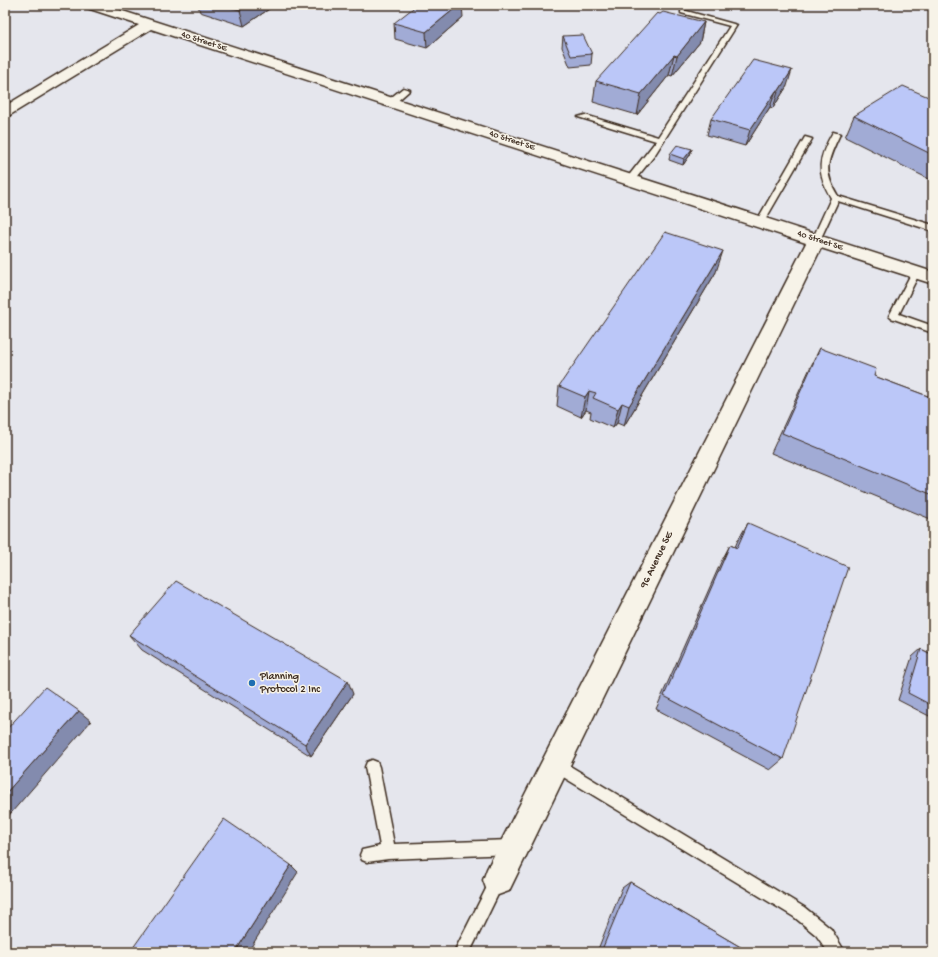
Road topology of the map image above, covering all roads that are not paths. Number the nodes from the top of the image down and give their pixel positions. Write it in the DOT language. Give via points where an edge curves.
graph roads {
  1 [pos="91,5"];
  2 [pos="683,12"];
  3 [pos="150,24"];
  4 [pos="406,90"];
  5 [pos="391,102"];
  6 [pos="5,112"];
  7 [pos="582,117"];
  8 [pos="836,134"];
  9 [pos="808,139"];
  10 [pos="660,140"];
  11 [pos="630,180"];
  12 [pos="835,198"];
  13 [pos="760,222"];
  14 [pos="933,228"];
  15 [pos="816,240"];
  16 [pos="916,272"];
  17 [pos="933,278"];
  18 [pos="933,330"];
  19 [pos="556,764"];
  20 [pos="372,767"];
  21 [pos="514,847"];
  22 [pos="388,852"];
  23 [pos="367,855"];
  24 [pos="498,880"];
  25 [pos="462,952"];
  26 [pos="837,952"];
  1 -- 3 [label="street, 40 Street SE"];
  2 -- 10 [label="lane" via="734,25"];
  3 -- 5 [label="street, 40 Street SE"];
  3 -- 6 [label="street"];
  4 -- 5 [label="lane"];
  5 -- 11 [label="street, 40 Street SE"];
  7 -- 10 [label="lane"];
  8 -- 12 [label="lane" via="822,164 823,175"];
  9 -- 13 [label="lane"];
  10 -- 11 [label="lane"];
  11 -- 13 [label="street, 40 Street SE"];
  12 -- 14 [label="lane"];
  12 -- 15 [label="lane"];
  13 -- 15 [label="street, 40 Street SE"];
  15 -- 16 [label="street, 40 Street SE"];
  15 -- 19 [label="street, 96 Avenue SE"];
  16 -- 17 [label="street, 40 Street SE"];
  16 -- 18 [label="lane" via="894,316"];
  19 -- 21 [label="street, 96 Avenue SE"];
  19 -- 26 [label="lane" via="799,912 826,934"];
  20 -- 22 [label="lane"];
  21 -- 22 [label="lane"];
  21 -- 24 [label="street, 96 Avenue SE"];
  22 -- 23 [label="lane"];
  24 -- 25 [label="lane"];
}
